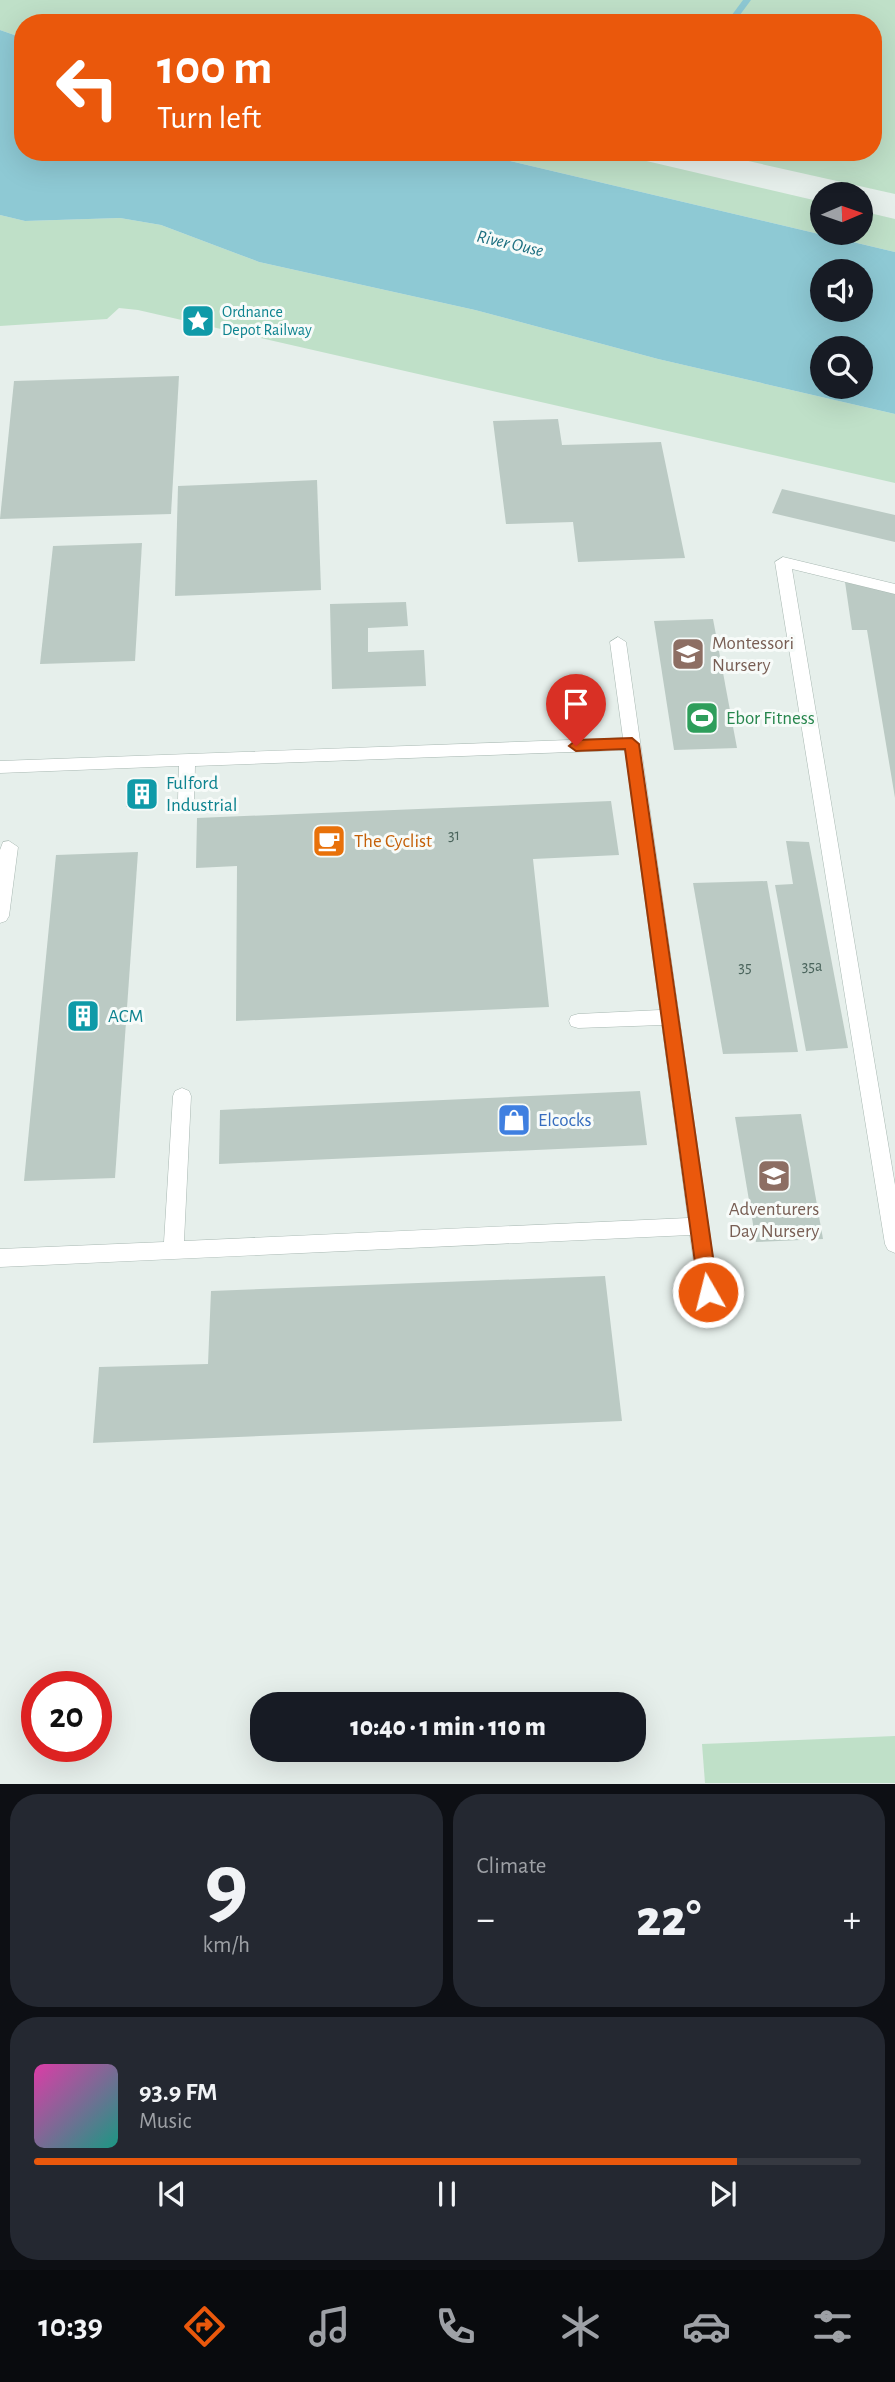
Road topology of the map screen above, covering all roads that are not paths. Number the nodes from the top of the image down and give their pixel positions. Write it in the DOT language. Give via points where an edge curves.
graph roads {
  1 [pos="895,589"];
  2 [pos="618,642"];
  3 [pos="632,744"];
  4 [pos="187,760"];
  5 [pos="0,766"];
  6 [pos="186,800"];
  7 [pos="9,847"];
  8 [pos="0,916"];
  9 [pos="670,1017"];
  10 [pos="578,1021"];
  11 [pos="182,1096"];
  12 [pos="699,1226"];
  13 [pos="895,1244"];
  14 [pos="174,1250"];
  15 [pos="0,1258"];
  16 [pos="708,1292"];
  1 -- 13 [label="lane" via="783,562"];
  2 -- 3 [label="lane"];
  3 -- 4 [label="lane"];
  3 -- 9 [label="lane"];
  4 -- 5 [label="lane"];
  4 -- 6 [label="lane"];
  7 -- 8 [label="lane"];
  9 -- 10 [label="lane"];
  9 -- 12 [label="lane"];
  11 -- 14 [label="lane"];
  12 -- 14 [label="lane"];
  12 -- 16 [label="lane"];
  14 -- 15 [label="lane"];
}
